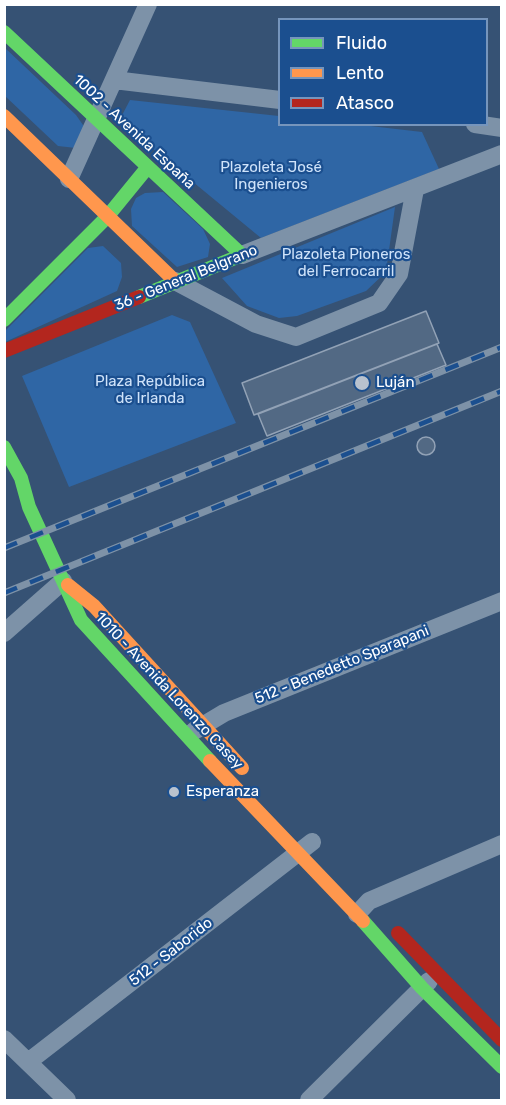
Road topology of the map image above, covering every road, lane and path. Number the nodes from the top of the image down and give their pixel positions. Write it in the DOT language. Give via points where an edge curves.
graph roads {
  1 [pos="148,4"];
  2 [pos="4,32"];
  3 [pos="114,80"];
  4 [pos="278,100"];
  5 [pos="4,116"];
  6 [pos="96,120"];
  7 [pos="501,154"];
  8 [pos="147,168"];
  9 [pos="69,179"];
  10 [pos="415,189"];
  11 [pos="107,217"];
  12 [pos="242,255"];
  13 [pos="176,281"];
  14 [pos="4,320"];
  15 [pos="4,351"];
  16 [pos="4,447"];
  17 [pos="13,496"];
  18 [pos="29,507"];
  19 [pos="63,581"];
  20 [pos="501,601"];
  21 [pos="4,633"];
  22 [pos="202,725"];
  23 [pos="187,737"];
  24 [pos="249,775"];
  25 [pos="501,844"];
  26 [pos="309,845"];
  27 [pos="366,904"];
  28 [pos="391,926"];
  29 [pos="436,974"];
  30 [pos="422,988"];
  31 [pos="4,1039"];
  32 [pos="501,1040"];
  33 [pos="28,1062"];
  34 [pos="501,1066"];
  35 [pos="67,1101"];
  36 [pos="309,1101"];
  1 -- 3 [label="street"];
  2 -- 6 [label="main road, 1002 - Avenida España"];
  3 -- 4 [label="street"];
  3 -- 6 [label="street"];
  5 -- 9 [label="main road"];
  6 -- 8 [label="main road, 1002 - Avenida España"];
  6 -- 9 [label="street"];
  7 -- 10 [label="street, 36 - General Belgrano"];
  8 -- 11 [label="main road"];
  8 -- 12 [label="main road, 1002 - Avenida España"];
  9 -- 11 [label="main road"];
  10 -- 12 [label="street, 36 - General Belgrano"];
  10 -- 13 [label="street" via="399,274 379,303 297,337 256,324"];
  11 -- 13 [label="main road"];
  11 -- 14 [label="main road"];
  12 -- 13 [label="main road, 36 - General Belgrano"];
  13 -- 15 [label="main road, 36 - General Belgrano"];
  16 -- 18 [label="main road" via="21,478"];
  17 -- 18 [label="main road"];
  18 -- 19 [label="main road"];
  19 -- 21 [label="street"];
  19 -- 22 [label="main road, 1010 - Avenida Lorenzo Casey" via="94,606"];
  19 -- 23 [label="main road, 1010 - Avenida Lorenzo Casey" via="81,620"];
  20 -- 22 [label="street, 512 - Benedetto Sparapani"];
  22 -- 23 [label="street, 512 - Benedetto Sparapani"];
  22 -- 24 [label="main road, 1010 - Avenida Lorenzo Casey"];
  23 -- 26 [label="main road, 1010 - Avenida Lorenzo Casey"];
  25 -- 27 [label="street"];
  26 -- 27 [label="main road, 1010 - Avenida Lorenzo Casey"];
  26 -- 33 [label="street, 512 - Saborido"];
  27 -- 30 [label="main road, 1010 - Avenida Lorenzo Casey"];
  28 -- 29 [label="main road"];
  29 -- 30 [label="street"];
  29 -- 32 [label="main road"];
  30 -- 34 [label="main road, 1010 - Avenida Lorenzo Casey"];
  30 -- 36 [label="street"];
  31 -- 33 [label="street"];
  33 -- 35 [label="street"];
}
